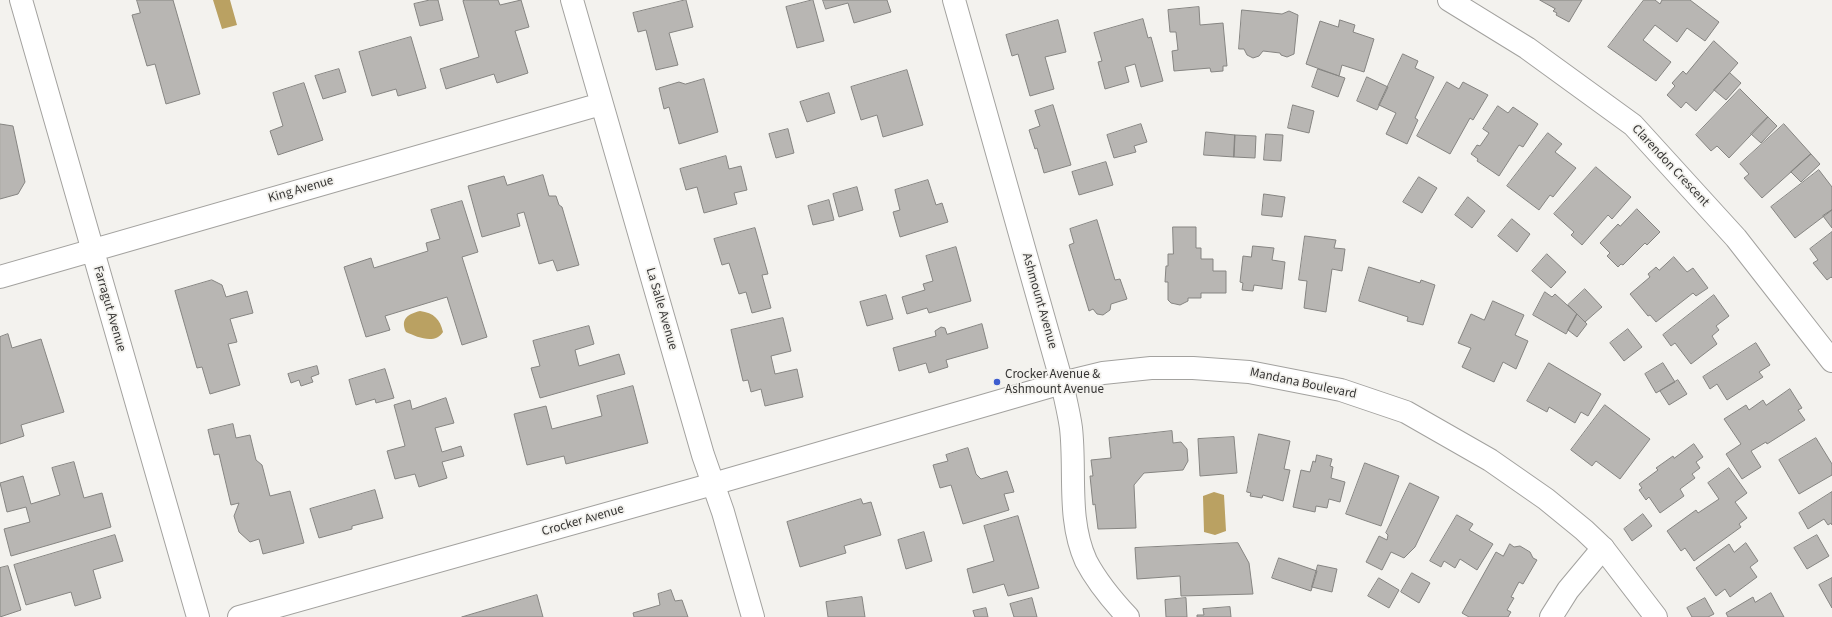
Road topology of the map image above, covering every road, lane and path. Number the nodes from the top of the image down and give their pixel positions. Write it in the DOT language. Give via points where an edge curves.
graph roads {
  1 [pos="21,0"];
  2 [pos="572,0"];
  3 [pos="954,0"];
  4 [pos="1449,0"];
  5 [pos="602,104"];
  6 [pos="92,251"];
  7 [pos="0,277"];
  8 [pos="1832,361"];
  9 [pos="1062,383"];
  10 [pos="925,423"];
  11 [pos="713,484"];
  12 [pos="1603,548"];
  13 [pos="198,617"];
  14 [pos="239,617"];
  15 [pos="753,617"];
  16 [pos="1128,617"];
  17 [pos="1551,617"];
  18 [pos="1656,617"];
  1 -- 6 [label="street, Farragut Avenue"];
  2 -- 5 [label="street, La Salle Avenue"];
  3 -- 9 [label="street, Ashmount Avenue"];
  4 -- 8 [label="street, Clarendon Crescent" via="1527,48 1633,125 1736,238"];
  5 -- 6 [label="street, King Avenue"];
  5 -- 11 [label="street, La Salle Avenue"];
  6 -- 7 [label="street, King Avenue"];
  6 -- 13 [label="street, Farragut Avenue"];
  9 -- 10 [label="street, Mandana Boulevard"];
  9 -- 12 [label="street, Mandana Boulevard" via="1103,373 1151,368 1193,368 1249,372 1341,390 1406,412 1490,460 1557,508"];
  9 -- 16 [label="street, Ashmount Avenue" via="1071,428 1076,530 1086,560 1112,600"];
  10 -- 11 [label="street, Crocker Avenue"];
  11 -- 14 [label="street, Crocker Avenue"];
  11 -- 15 [label="street, La Salle Avenue"];
  12 -- 17 [label="street" via="1568,590"];
  12 -- 18 [label="street, Mandana Boulevard"];
}
